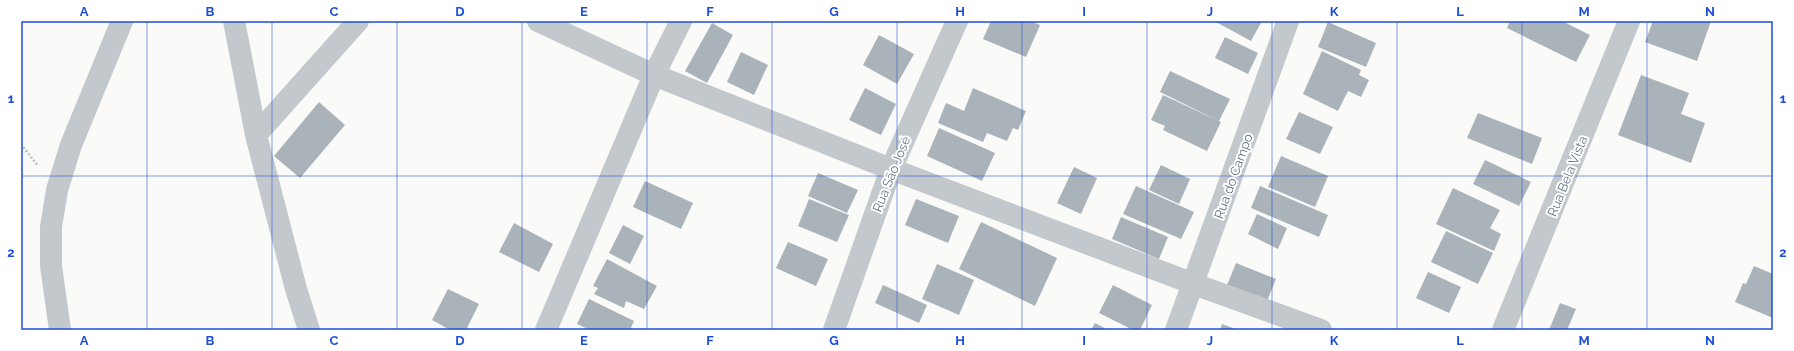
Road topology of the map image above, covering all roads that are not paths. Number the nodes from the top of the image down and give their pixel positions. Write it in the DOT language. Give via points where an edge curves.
graph roads {
  1 [pos="122,21"];
  2 [pos="234,21"];
  3 [pos="358,21"];
  4 [pos="538,21"];
  5 [pos="681,21"];
  6 [pos="957,21"];
  7 [pos="1288,21"];
  8 [pos="1629,21"];
  9 [pos="654,75"];
  10 [pos="256,135"];
  11 [pos="891,169"];
  12 [pos="1194,284"];
  13 [pos="60,330"];
  14 [pos="309,330"];
  15 [pos="546,330"];
  16 [pos="834,330"];
  17 [pos="1176,330"];
  18 [pos="1321,330"];
  19 [pos="1503,330"];
  1 -- 13 [label="street" via="71,145 56,190 51,227 51,266"];
  2 -- 10 [label="street"];
  3 -- 10 [label="street"];
  4 -- 9 [label="street"];
  5 -- 9 [label="street"];
  6 -- 11 [label="street, Rua São José"];
  7 -- 12 [label="street, Rua do Campo"];
  8 -- 19 [label="street, Rua Bela Vista"];
  9 -- 11 [label="street"];
  9 -- 15 [label="street"];
  10 -- 14 [label="street"];
  11 -- 12 [label="street"];
  11 -- 16 [label="street, Rua São José"];
  12 -- 17 [label="street, Rua do Campo"];
  12 -- 18 [label="street"];
}
